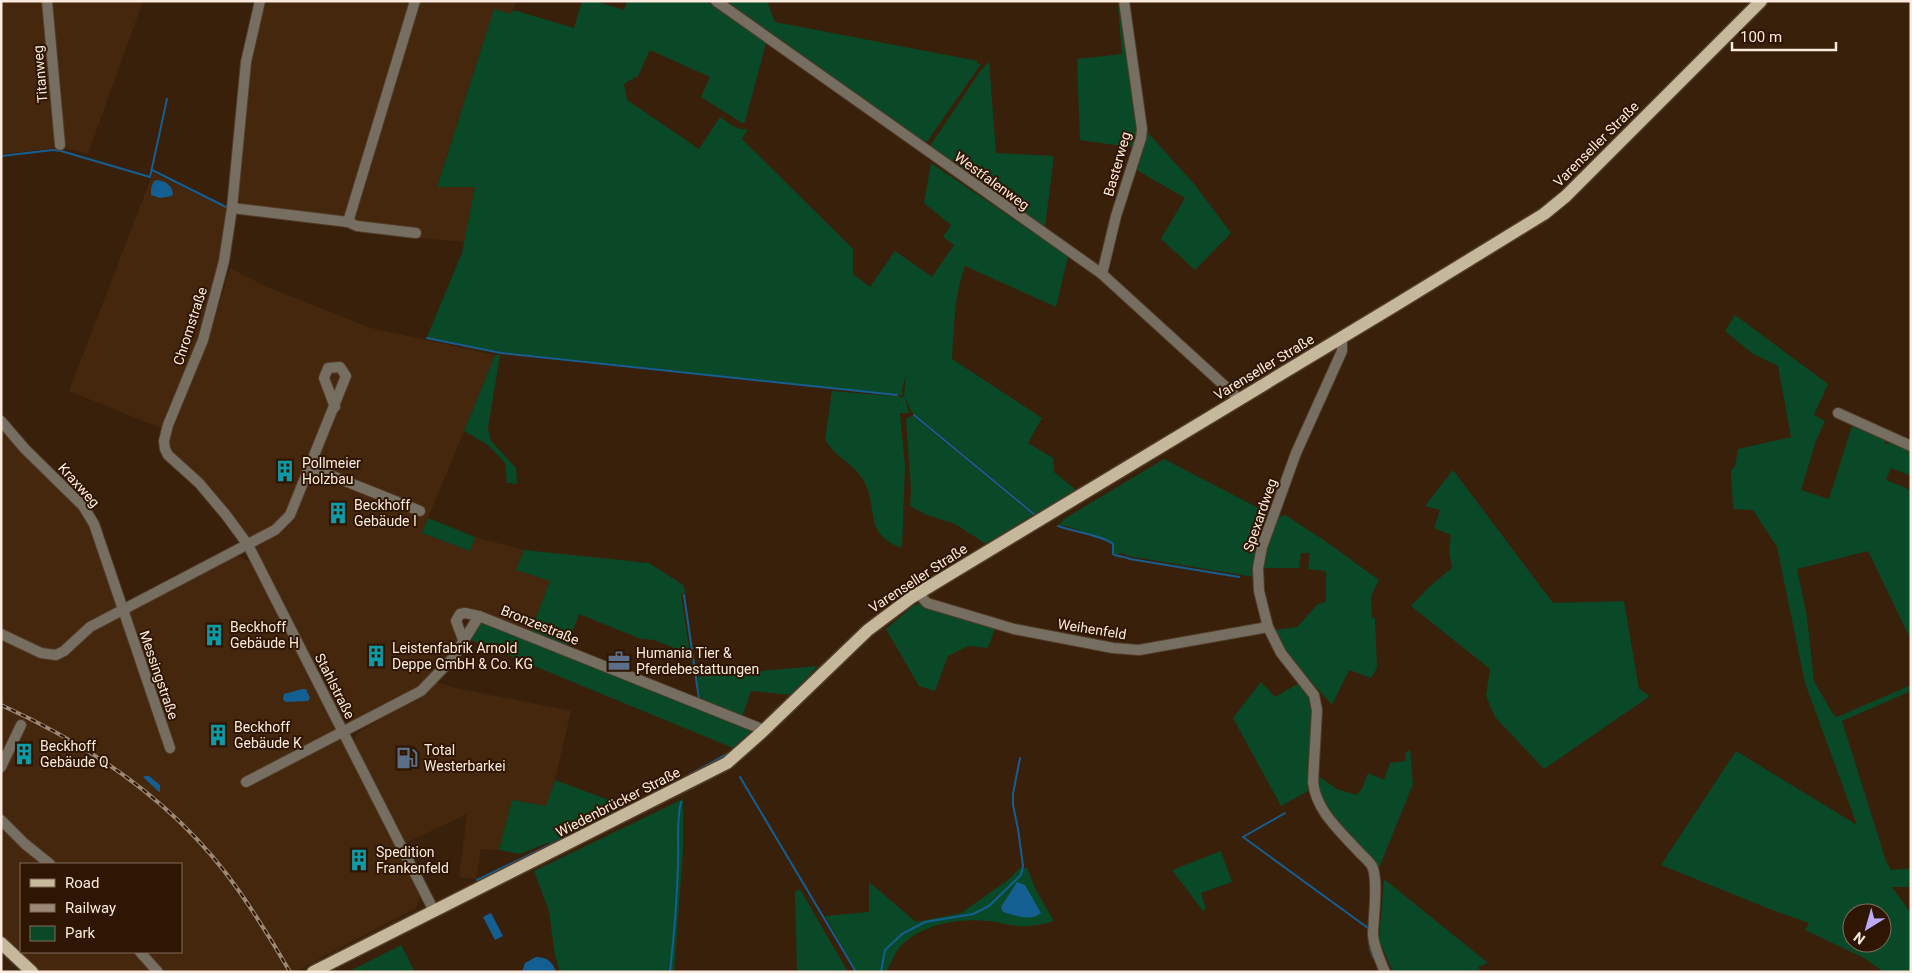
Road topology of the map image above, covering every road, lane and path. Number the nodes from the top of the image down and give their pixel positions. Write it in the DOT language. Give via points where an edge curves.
graph roads {
  1 [pos="47,1"];
  2 [pos="260,1"];
  3 [pos="415,1"];
  4 [pos="716,1"];
  5 [pos="1124,1"];
  6 [pos="1761,1"];
  7 [pos="60,145"];
  8 [pos="232,208"];
  9 [pos="348,222"];
  10 [pos="416,233"];
  11 [pos="1102,274"];
  12 [pos="1340,339"];
  13 [pos="1238,399"];
  14 [pos="335,406"];
  15 [pos="1838,413"];
  16 [pos="1,421"];
  17 [pos="1911,446"];
  18 [pos="165,449"];
  19 [pos="310,467"];
  20 [pos="420,511"];
  21 [pos="248,545"];
  22 [pos="918,593"];
  23 [pos="122,609"];
  24 [pos="479,616"];
  25 [pos="1268,627"];
  26 [pos="1,634"];
  27 [pos="464,642"];
  28 [pos="21,725"];
  29 [pos="343,732"];
  30 [pos="762,732"];
  31 [pos="170,748"];
  32 [pos="1,766"];
  33 [pos="246,782"];
  34 [pos="1,820"];
  35 [pos="49,863"];
  36 [pos="434,911"];
  37 [pos="1,943"];
  38 [pos="141,953"];
  39 [pos="32,972"];
  40 [pos="158,972"];
  41 [pos="313,972"];
  42 [pos="1385,972"];
  1 -- 7 [label="street, Titanweg"];
  2 -- 8 [label="street, Chromstraße" via="246,62"];
  3 -- 9 [label="street"];
  4 -- 11 [label="street, Westfalenweg"];
  5 -- 11 [label="street, Basterweg" via="1142,129"];
  6 -- 12 [label="main road, Varenseller Straße" via="1566,196 1544,214"];
  8 -- 9 [label="street"];
  8 -- 18 [label="street, Chromstraße" via="224,261 203,340 168,425"];
  9 -- 10 [label="street" via="357,226"];
  11 -- 13 [label="street, Westfalenweg"];
  12 -- 13 [label="main road, Varenseller Straße"];
  12 -- 25 [label="street, Spexardweg" via="1342,351 1296,453 1262,548 1258,568 1259,591"];
  13 -- 22 [label="main road, Varenseller Straße"];
  14 -- 19 [label="street"];
  15 -- 17 [label="street"];
  16 -- 23 [label="street, Kraxweg" via="86,510 94,524"];
  18 -- 21 [label="street, Stahlstraße" via="205,489"];
  19 -- 20 [label="street"];
  19 -- 21 [label="street" via="290,514 275,530"];
  21 -- 23 [label="street"];
  21 -- 29 [label="street, Stahlstraße"];
  22 -- 25 [label="street, Weihenfeld" via="927,603 1014,629 1113,648 1139,650"];
  22 -- 30 [label="main road, Varenseller Straße" via="874,625"];
  23 -- 26 [label="street" via="90,627 56,655 41,654"];
  23 -- 31 [label="street, Messingstraße"];
  24 -- 27 [label="street, Bronzestraße"];
  24 -- 27 [label="street, Bronzestraße" via="460,614 456,621"];
  24 -- 30 [label="street, Bronzestraße" via="759,728"];
  25 -- 42 [label="street, Spexardweg" via="1280,653 1314,695 1317,710 1314,792 1330,820 1372,867 1373,936"];
  27 -- 29 [label="street, Bronzestraße" via="422,691"];
  28 -- 32 [label="street"];
  29 -- 33 [label="street, Stahlstraße"];
  29 -- 36 [label="street, Stahlstraße"];
  30 -- 36 [label="main road, Wiedenbrücker Straße" via="727,763"];
  34 -- 35 [label="street"];
  36 -- 41 [label="main road, Wiedenbrücker Straße"];
  37 -- 39 [label="main road"];
  38 -- 40 [label="street"];
}
